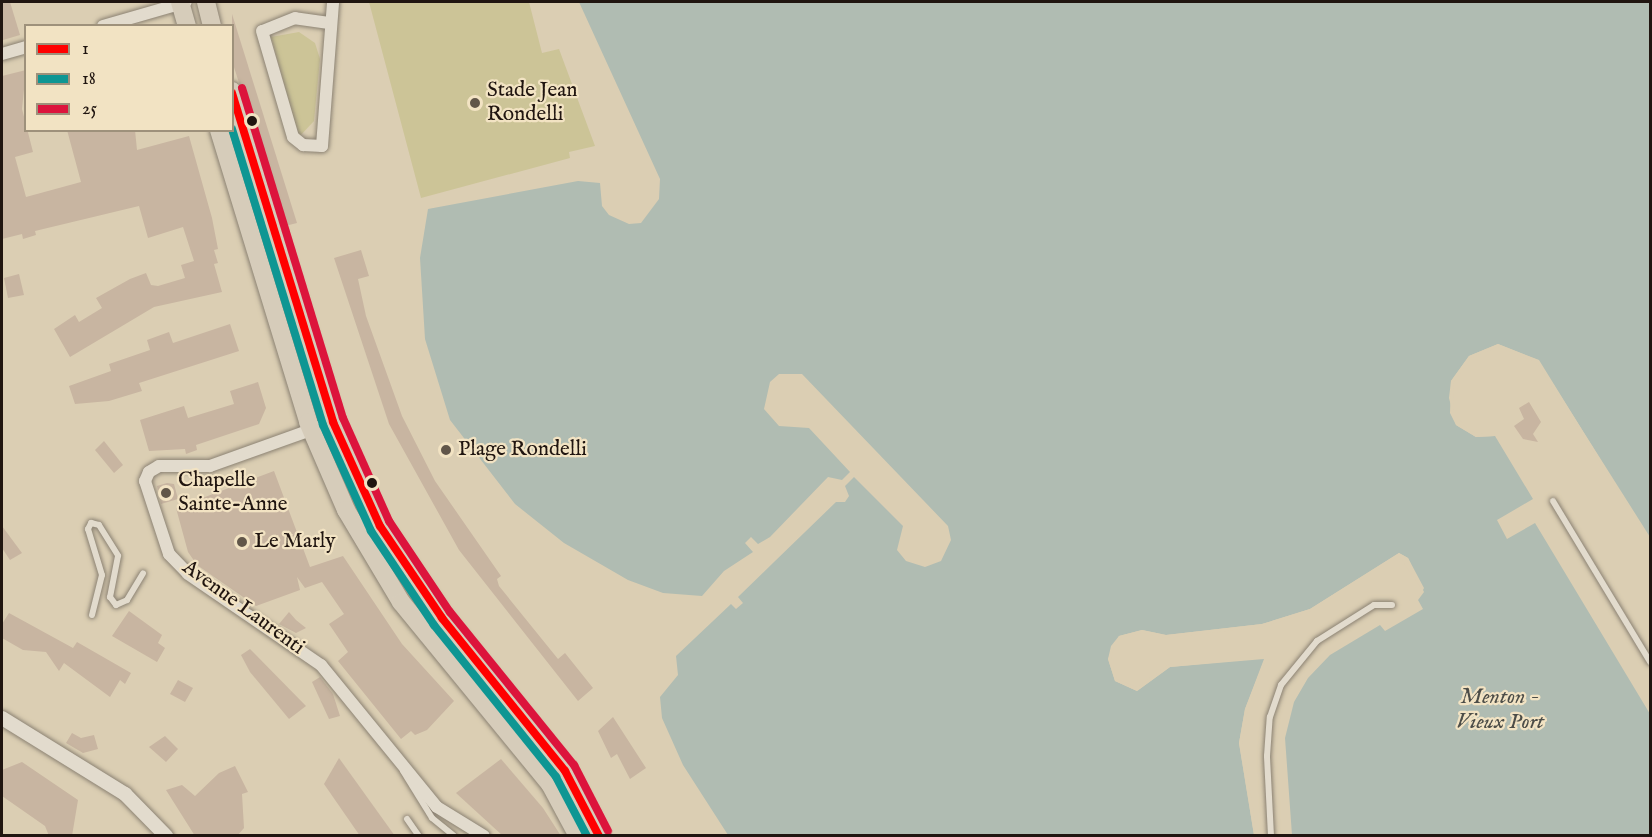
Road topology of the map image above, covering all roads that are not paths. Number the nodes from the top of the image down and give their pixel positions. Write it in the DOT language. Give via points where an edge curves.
graph roads {
  1 [pos="182,2"];
  2 [pos="206,2"];
  3 [pos="333,2"];
  4 [pos="329,23"];
  5 [pos="110,24"];
  6 [pos="187,24"];
  7 [pos="212,24"];
  8 [pos="24,48"];
  9 [pos="2,54"];
  10 [pos="234,98"];
  11 [pos="220,132"];
  12 [pos="333,422"];
  13 [pos="312,431"];
  14 [pos="1554,501"];
  15 [pos="143,573"];
  16 [pos="1392,605"];
  17 [pos="92,615"];
  18 [pos="1650,662"];
  19 [pos="2,718"];
  20 [pos="400,761"];
  21 [pos="407,819"];
  22 [pos="166,836"];
  23 [pos="419,836"];
  24 [pos="454,836"];
  25 [pos="484,836"];
  26 [pos="578,836"];
  27 [pos="599,836"];
  28 [pos="1271,836"];
  1 -- 5 [label="street"];
  1 -- 6 [label="main road"];
  2 -- 7 [label="main road"];
  3 -- 4 [label="street"];
  4 -- 4 [label="street" via="296,18 262,31 293,137 303,145 322,146 333,41"];
  8 -- 9 [label="street"];
  10 -- 12 [label="main road"];
  11 -- 13 [label="main road"];
  12 -- 13 [label="street, Avenue Laurenti"];
  12 -- 27 [label="main road" via="380,526 442,618 564,771"];
  13 -- 20 [label="street, Avenue Laurenti" via="210,466 159,466 149,472 145,481 166,557 321,665"];
  13 -- 26 [label="main road" via="346,510 401,602 550,784"];
  14 -- 18 [label="lane"];
  15 -- 17 [label="lane" via="128,600 116,605 110,597 118,556 99,525 92,523 88,529 102,575"];
  16 -- 28 [label="lane" via="1374,605 1317,641 1281,685 1270,717 1267,756"];
  19 -- 22 [label="street" via="125,794"];
  20 -- 24 [label="lane" via="405,777 432,818"];
  20 -- 25 [label="street, Avenue Laurenti" via="437,807"];
  21 -- 23 [label="lane"];
}
